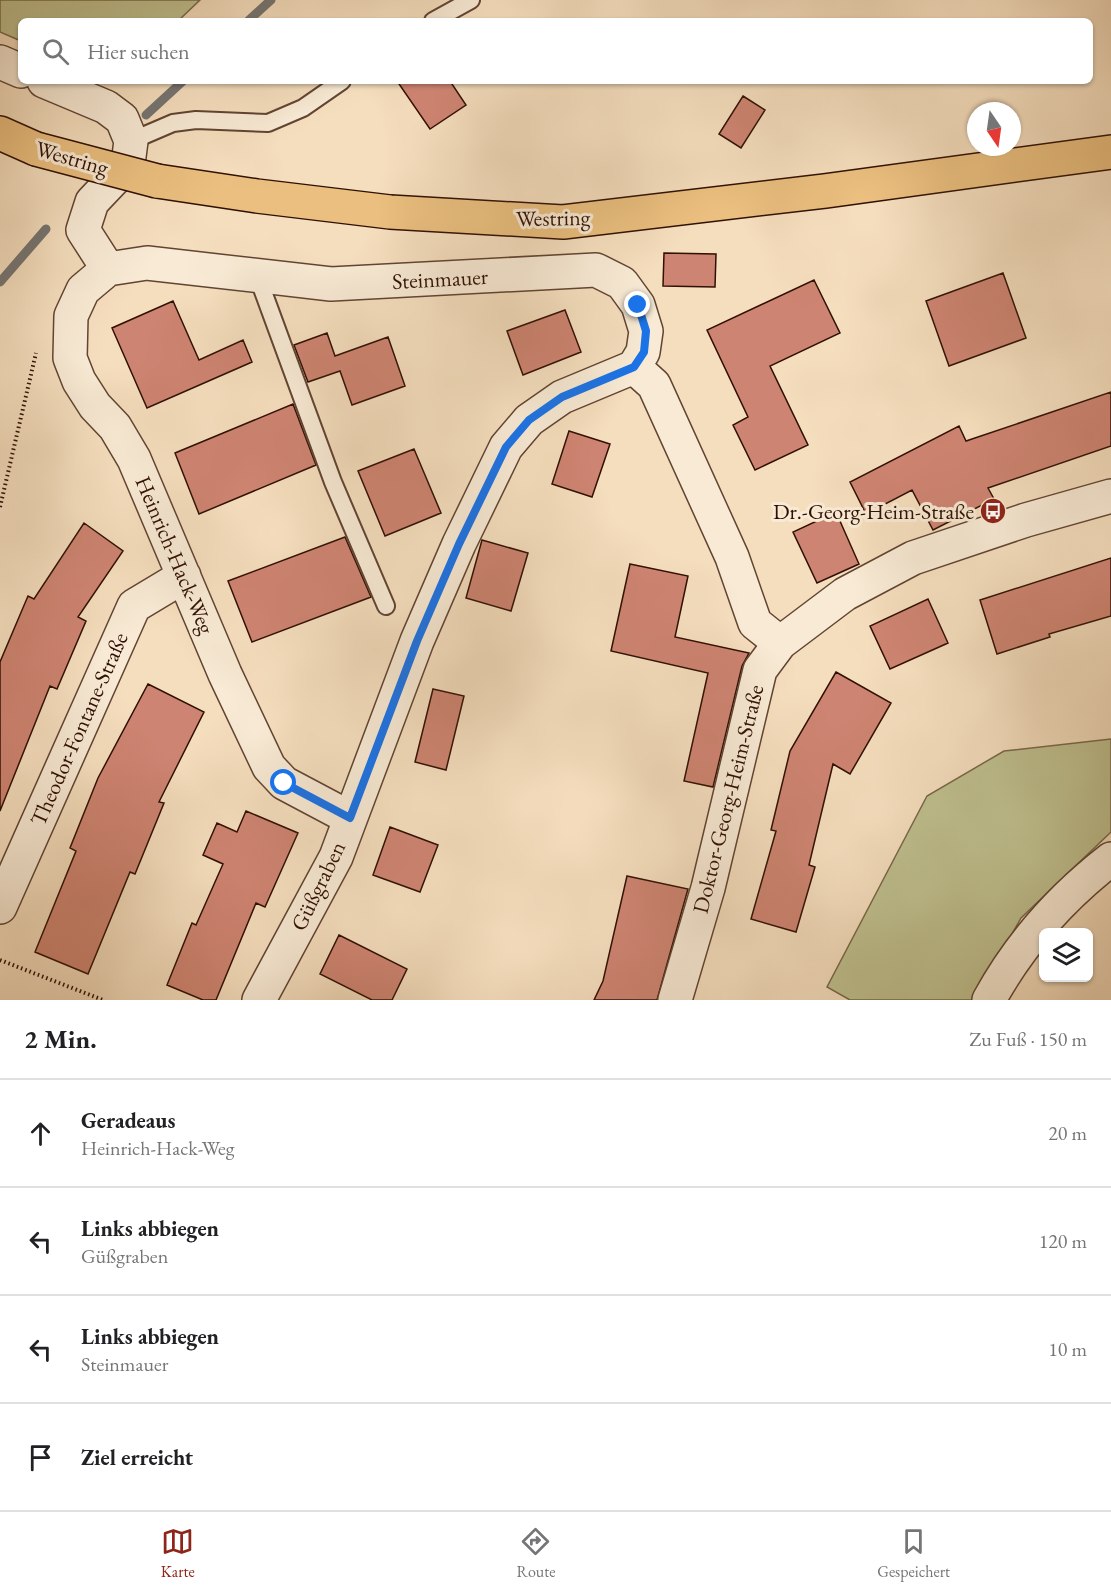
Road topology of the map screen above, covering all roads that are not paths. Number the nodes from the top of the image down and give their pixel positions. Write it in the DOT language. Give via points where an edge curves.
graph roads {
  1 [pos="471,0"];
  2 [pos="438,18"];
  3 [pos="0,62"];
  4 [pos="18,70"];
  5 [pos="51,84"];
  6 [pos="338,84"];
  7 [pos="0,133"];
  8 [pos="131,141"];
  9 [pos="1111,152"];
  10 [pos="108,269"];
  11 [pos="257,275"];
  12 [pos="634,367"];
  13 [pos="1111,496"];
  14 [pos="184,576"];
  15 [pos="386,606"];
  16 [pos="780,643"];
  17 [pos="350,818"];
  18 [pos="1111,859"];
  19 [pos="0,907"];
  20 [pos="260,1000"];
  21 [pos="675,1000"];
  22 [pos="990,1000"];
  1 -- 2 [label="lane"];
  3 -- 4 [label="street"];
  5 -- 8 [label="street" via="106,107 123,119"];
  6 -- 8 [label="lane" via="303,108 268,123 173,123"];
  7 -- 9 [label="main road, Westring, bridge" via="36,149 157,181 390,212 563,222"];
  8 -- 10 [label="street" via="128,164 92,202 83,230"];
  10 -- 11 [label="street, Steinmauer" via="147,263"];
  10 -- 14 [label="street, Heinrich-Hack-Weg" via="83,290 71,316 70,358 79,381 134,459"];
  11 -- 12 [label="street, Steinmauer" via="331,284 596,270 622,283 638,305 646,331 644,352"];
  11 -- 15 [label="lane" via="333,482"];
  12 -- 16 [label="street" via="654,385 732,557 755,623"];
  12 -- 17 [label="street, Güßgraben" via="562,397 529,420 506,447 417,641"];
  13 -- 16 [label="street, Doktor-Georg-Heim-Straße" via="913,558 845,594"];
  14 -- 17 [label="street, Heinrich-Hack-Weg" via="269,767 284,783"];
  14 -- 19 [label="street, Theodor-Fontane-Straße" via="134,606"];
  16 -- 21 [label="street, Doktor-Georg-Heim-Straße" via="760,670 708,888"];
  17 -- 20 [label="street, Güßgraben" via="336,857"];
  18 -- 22 [label="street" via="1078,885 1030,939"];
}
